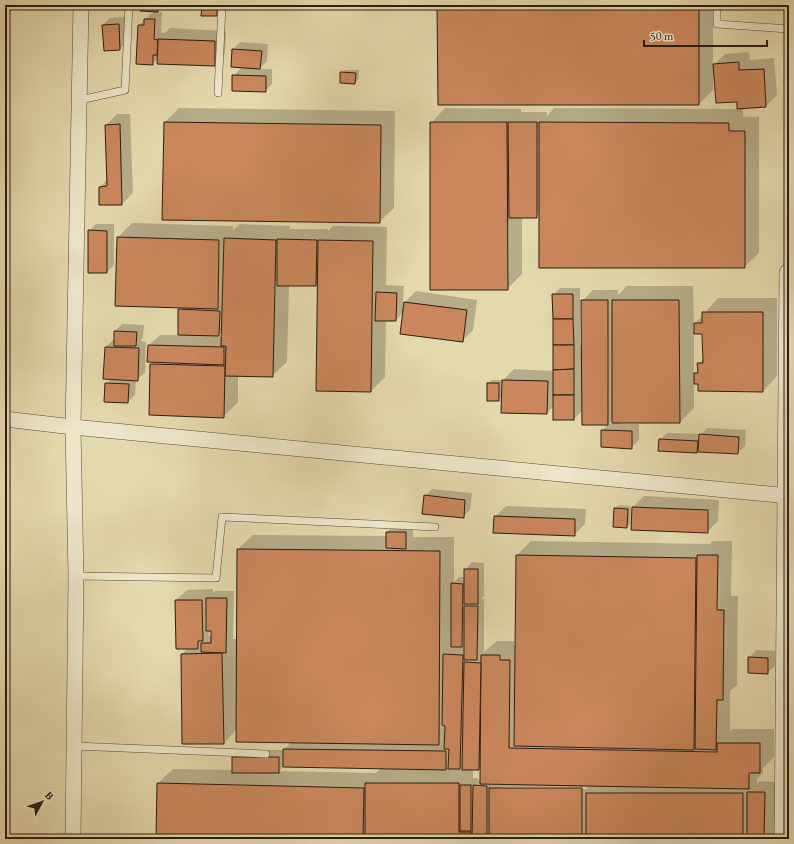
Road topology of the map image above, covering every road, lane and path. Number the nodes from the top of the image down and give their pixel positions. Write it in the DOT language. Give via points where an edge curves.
graph roads {
  1 [pos="81,5"];
  2 [pos="129,5"];
  3 [pos="222,5"];
  4 [pos="717,5"];
  5 [pos="789,29"];
  6 [pos="218,93"];
  7 [pos="80,100"];
  8 [pos="789,273"];
  9 [pos="5,419"];
  10 [pos="73,427"];
  11 [pos="788,496"];
  12 [pos="436,527"];
  13 [pos="76,576"];
  14 [pos="74,746"];
  15 [pos="266,754"];
  16 [pos="73,839"];
  17 [pos="784,839"];
  1 -- 7 [label="street"];
  2 -- 7 [label="lane" via="125,90"];
  3 -- 6 [label="lane"];
  4 -- 5 [label="lane" via="716,24"];
  7 -- 10 [label="street"];
  8 -- 11 [label="street"];
  9 -- 10 [label="street"];
  10 -- 11 [label="street"];
  10 -- 13 [label="street"];
  11 -- 17 [label="street"];
  12 -- 13 [label="lane" via="222,517 216,578"];
  13 -- 14 [label="street"];
  14 -- 15 [label="lane"];
  14 -- 16 [label="street"];
}
